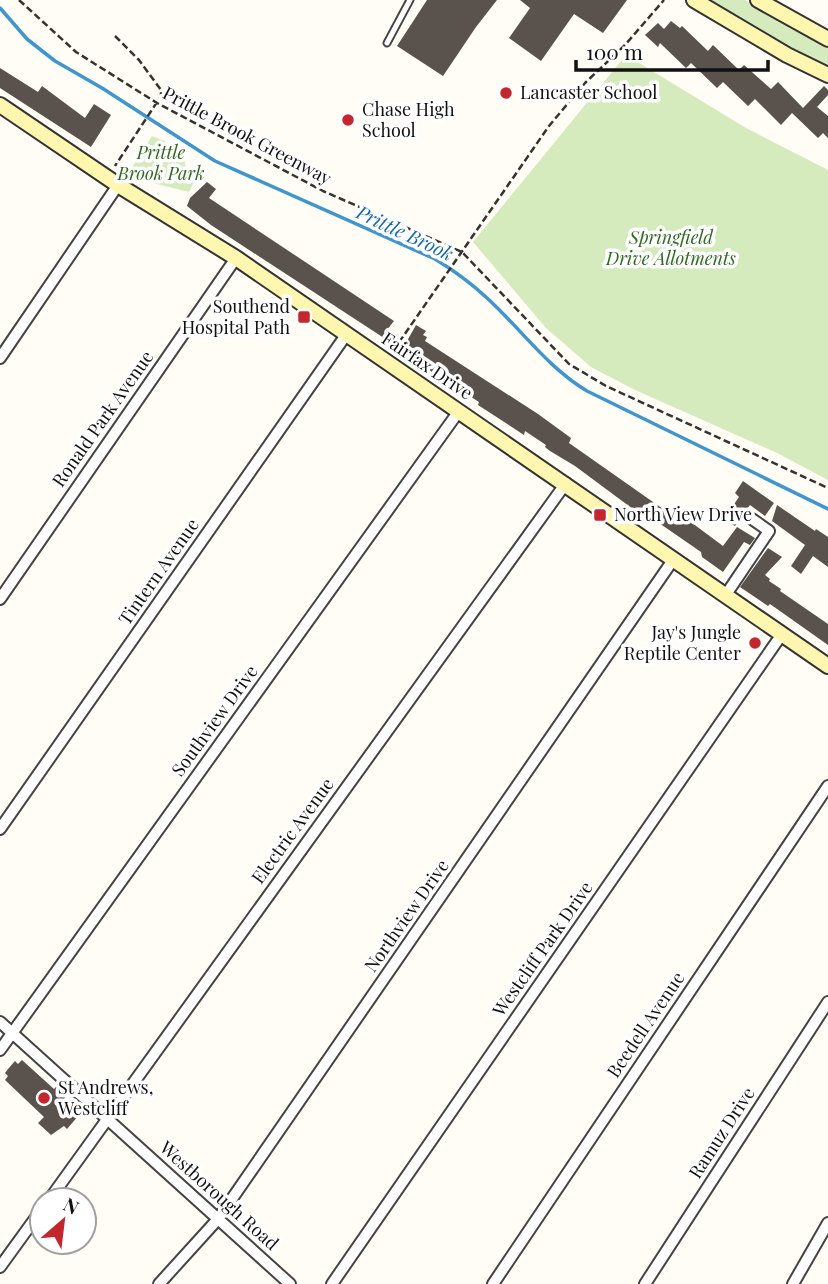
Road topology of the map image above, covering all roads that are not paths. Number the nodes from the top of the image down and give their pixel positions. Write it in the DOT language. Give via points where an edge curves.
graph roads {
  1 [pos="410,0"];
  2 [pos="694,0"];
  3 [pos="758,0"];
  4 [pos="828,39"];
  5 [pos="387,43"];
  6 [pos="828,75"];
  7 [pos="2,109"];
  8 [pos="118,185"];
  9 [pos="236,258"];
  10 [pos="346,335"];
  11 [pos="0,358"];
  12 [pos="459,411"];
  13 [pos="566,483"];
  14 [pos="752,519"];
  15 [pos="673,560"];
  16 [pos="725,596"];
  17 [pos="0,599"];
  18 [pos="782,634"];
  19 [pos="828,666"];
  20 [pos="828,786"];
  21 [pos="0,829"];
  22 [pos="828,1002"];
  23 [pos="0,1022"];
  24 [pos="12,1033"];
  25 [pos="0,1050"];
  26 [pos="107,1119"];
  27 [pos="59,1186"];
  28 [pos="218,1219"];
  29 [pos="828,1223"];
  30 [pos="28,1228"];
  31 [pos="0,1267"];
  32 [pos="159,1284"];
  33 [pos="290,1284"];
  34 [pos="332,1284"];
  35 [pos="493,1284"];
  36 [pos="645,1284"];
  37 [pos="793,1284"];
  1 -- 5 [label="lane"];
  2 -- 6 [label="street"];
  3 -- 4 [label="street"];
  7 -- 8 [label="street, Fairfax Drive"];
  8 -- 9 [label="street, Fairfax Drive"];
  8 -- 11 [label="street"];
  9 -- 10 [label="street, Fairfax Drive"];
  9 -- 17 [label="street, Ronald Park Avenue"];
  10 -- 12 [label="street, Fairfax Drive"];
  10 -- 21 [label="street, Tintern Avenue"];
  12 -- 13 [label="street, Fairfax Drive"];
  12 -- 24 [label="street, Southview Drive"];
  13 -- 15 [label="street, Fairfax Drive"];
  13 -- 26 [label="street, Electric Avenue"];
  14 -- 16 [label="street" via="769,531"];
  15 -- 16 [label="street, Fairfax Drive"];
  15 -- 28 [label="street, Northview Drive"];
  16 -- 18 [label="street, Fairfax Drive"];
  18 -- 19 [label="street, Fairfax Drive"];
  18 -- 34 [label="street, Westcliff Park Drive"];
  20 -- 35 [label="street, Beedell Avenue"];
  22 -- 36 [label="street, Ramuz Drive"];
  23 -- 24 [label="street, Westborough Road"];
  24 -- 25 [label="street, Southview Drive"];
  24 -- 26 [label="street, Westborough Road"];
  26 -- 27 [label="street, Electric Avenue"];
  26 -- 28 [label="street, Westborough Road"];
  28 -- 32 [label="street, Northview Drive"];
  28 -- 33 [label="street, Westborough Road"];
  29 -- 37 [label="street"];
  30 -- 31 [label="street"];
}
